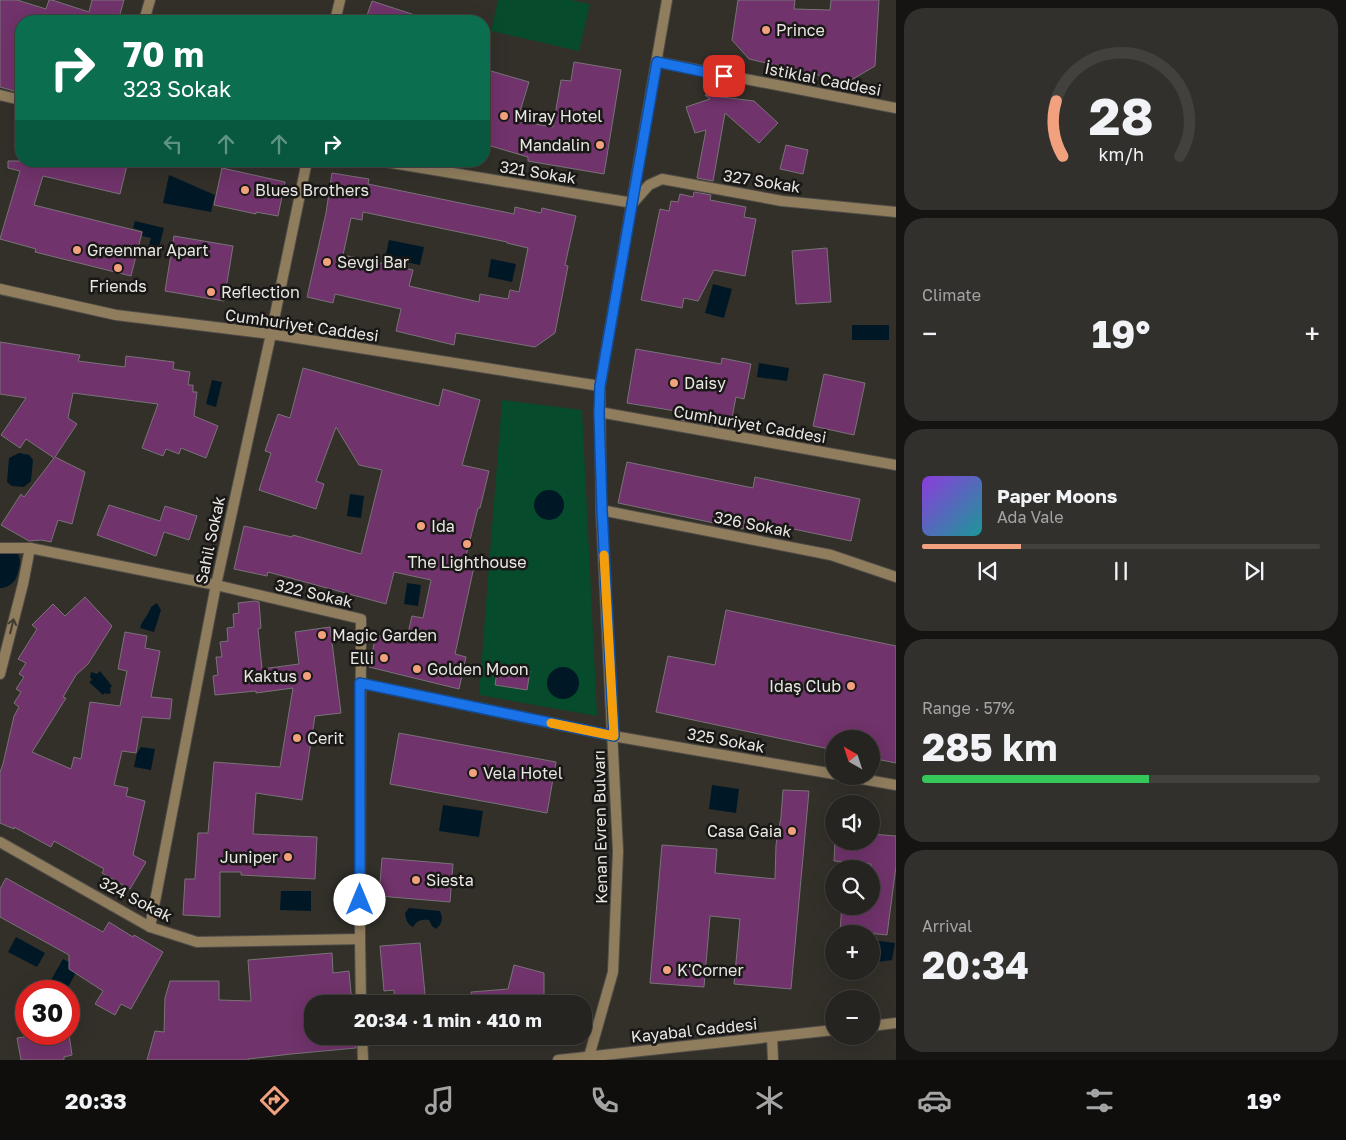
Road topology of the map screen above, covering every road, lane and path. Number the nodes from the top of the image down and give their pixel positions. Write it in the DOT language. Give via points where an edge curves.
graph roads {
  1 [pos="150,0"];
  2 [pos="340,0"];
  3 [pos="667,0"];
  4 [pos="146,15"];
  5 [pos="336,15"];
  6 [pos="657,62"];
  7 [pos="0,95"];
  8 [pos="15,99"];
  9 [pos="896,108"];
  10 [pos="305,167"];
  11 [pos="416,167"];
  12 [pos="633,203"];
  13 [pos="896,212"];
  14 [pos="0,289"];
  15 [pos="271,334"];
  16 [pos="600,386"];
  17 [pos="599,412"];
  18 [pos="896,465"];
  19 [pos="602,510"];
  20 [pos="0,548"];
  21 [pos="30,548"];
  22 [pos="896,576"];
  23 [pos="216,585"];
  24 [pos="0,674"];
  25 [pos="360,683"];
  26 [pos="614,736"];
  27 [pos="825,772"];
  28 [pos="880,782"];
  29 [pos="896,785"];
  30 [pos="0,842"];
  31 [pos="150,927"];
  32 [pos="360,939"];
  33 [pos="362,995"];
  34 [pos="896,1023"];
  35 [pos="880,1025"];
  36 [pos="825,1031"];
  37 [pos="772,1036"];
  38 [pos="362,1045"];
  39 [pos="626,1056"];
  40 [pos="588,1058"];
  41 [pos="363,1060"];
  42 [pos="558,1060"];
  43 [pos="774,1060"];
  1 -- 4 [label="street"];
  2 -- 5 [label="street"];
  3 -- 6 [label="street, Kenan Evren Bulvarı"];
  6 -- 9 [label="street, İstiklal Caddesi"];
  6 -- 12 [label="street, Kenan Evren Bulvarı"];
  7 -- 8 [label="street"];
  10 -- 15 [label="street, Sahil Sokak"];
  11 -- 12 [label="street, 321 Sokak"];
  12 -- 13 [label="street, 327 Sokak" via="649,185 662,179 782,201"];
  12 -- 16 [label="street, Kenan Evren Bulvarı"];
  14 -- 15 [label="street, Cumhuriyet Caddesi" via="116,315"];
  15 -- 16 [label="street, Cumhuriyet Caddesi"];
  15 -- 23 [label="street, Sahil Sokak"];
  16 -- 17 [label="street, Kenan Evren Bulvarı"];
  17 -- 18 [label="street, Cumhuriyet Caddesi"];
  17 -- 19 [label="street, Kenan Evren Bulvarı"];
  19 -- 22 [label="street, 326 Sokak" via="830,555"];
  19 -- 26 [label="street, Kenan Evren Bulvarı"];
  20 -- 21 [label="street, 322 Sokak"];
  21 -- 23 [label="street, 322 Sokak"];
  24 -- 21 [label="street, one-way"];
  23 -- 25 [label="street, 322 Sokak" via="361,619"];
  23 -- 31 [label="street, Sahil Sokak"];
  25 -- 26 [label="street, 325 Sokak"];
  25 -- 32 [label="street, 322 Sokak"];
  26 -- 27 [label="street, 325 Sokak"];
  26 -- 40 [label="street, Kenan Evren Bulvarı" via="618,851 613,972"];
  28 -- 29 [label="street"];
  30 -- 31 [label="street, 324 Sokak"];
  31 -- 32 [label="street, 324 Sokak" via="197,942"];
  32 -- 33 [label="street, 322 Sokak"];
  34 -- 35 [label="street"];
  36 -- 37 [label="street, Kayabal Caddesi"];
  37 -- 39 [label="street, Kayabal Caddesi"];
  37 -- 43 [label="street"];
  38 -- 41 [label="street"];
  39 -- 40 [label="street, Kayabal Caddesi"];
  40 -- 42 [label="street, Kayabal Caddesi"];
}
